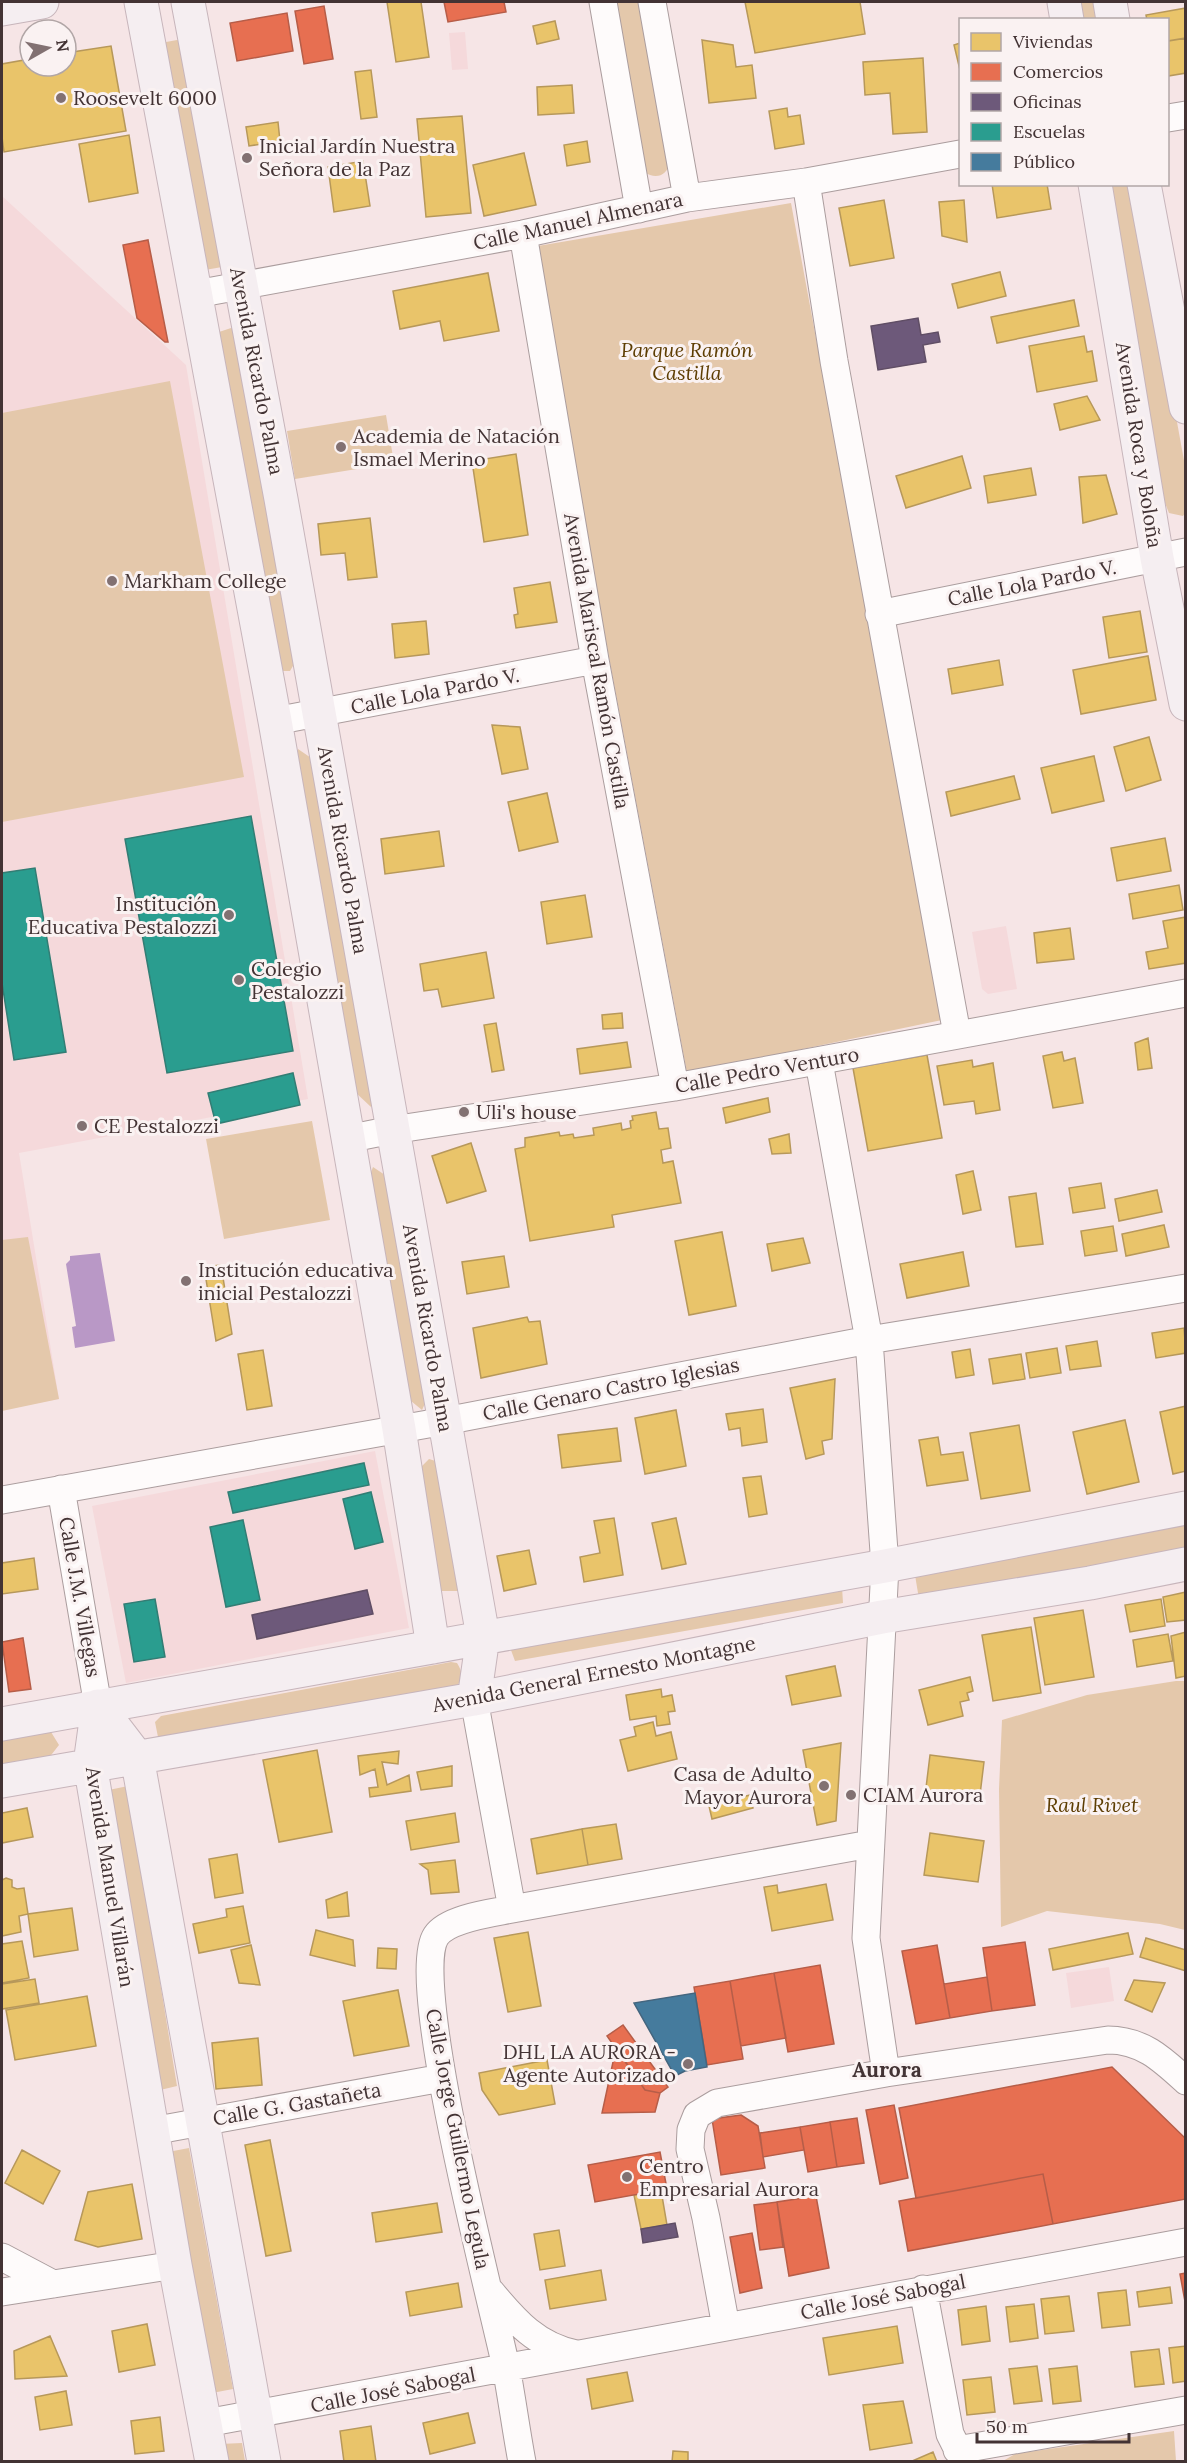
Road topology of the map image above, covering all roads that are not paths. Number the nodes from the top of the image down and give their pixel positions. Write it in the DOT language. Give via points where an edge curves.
graph roads {
  1 [pos="42,2"];
  2 [pos="141,2"];
  3 [pos="188,2"];
  4 [pos="603,2"];
  5 [pos="652,2"];
  6 [pos="1064,2"];
  7 [pos="1110,2"];
  8 [pos="2,9"];
  9 [pos="1067,18"];
  10 [pos="1113,18"];
  11 [pos="1185,115"];
  12 [pos="1169,118"];
  13 [pos="959,154"];
  14 [pos="806,182"];
  15 [pos="1095,186"];
  16 [pos="1144,186"];
  17 [pos="687,198"];
  18 [pos="639,209"];
  19 [pos="523,234"];
  20 [pos="241,285"];
  21 [pos="196,294"];
  22 [pos="1179,328"];
  23 [pos="1185,407"];
  24 [pos="1172,555"];
  25 [pos="879,614"];
  26 [pos="596,660"];
  27 [pos="1185,704"];
  28 [pos="319,713"];
  29 [pos="275,721"];
  30 [pos="1185,993"];
  31 [pos="957,1034"];
  32 [pos="819,1062"];
  33 [pos="675,1088"];
  34 [pos="392,1130"];
  35 [pos="347,1139"];
  36 [pos="1185,1288"];
  37 [pos="869,1341"];
  38 [pos="446,1421"];
  39 [pos="399,1429"];
  40 [pos="61,1489"];
  41 [pos="2,1500"];
  42 [pos="1185,1508"];
  43 [pos="1185,1564"];
  44 [pos="885,1566"];
  45 [pos="882,1617"];
  46 [pos="483,1637"];
  47 [pos="433,1647"];
  48 [pos="474,1699"];
  49 [pos="98,1706"];
  50 [pos="2,1724"];
  51 [pos="137,1757"];
  52 [pos="90,1764"];
  53 [pos="2,1781"];
  54 [pos="870,1844"];
  55 [pos="512,1909"];
  56 [pos="886,2073"];
  57 [pos="442,2078"];
  58 [pos="1185,2081"];
  59 [pos="203,2121"];
  60 [pos="152,2131"];
  61 [pos="1185,2242"];
  62 [pos="2,2257"];
  63 [pos="175,2265"];
  64 [pos="53,2284"];
  65 [pos="488,2288"];
  66 [pos="923,2289"];
  67 [pos="2,2292"];
  68 [pos="726,2327"];
  69 [pos="581,2355"];
  70 [pos="506,2369"];
  71 [pos="1185,2410"];
  72 [pos="256,2414"];
  73 [pos="206,2423"];
  74 [pos="960,2456"];
  75 [pos="212,2462"];
  76 [pos="264,2462"];
  77 [pos="522,2462"];
  1 -- 8 [label="main road"];
  2 -- 21 [label="main road"];
  3 -- 20 [label="main road, Avenida Ricardo Palma"];
  4 -- 18 [label="street"];
  5 -- 17 [label="street"];
  6 -- 9 [label="main road"];
  7 -- 10 [label="main road"];
  11 -- 12 [label="street"];
  13 -- 14 [label="street, Calle Manuel Almenara"];
  14 -- 17 [label="street, Calle Manuel Almenara"];
  14 -- 25 [label="street"];
  15 -- 24 [label="main road, Avenida Roca y Boloña"];
  16 -- 22 [label="main road"];
  17 -- 18 [label="street, Calle Manuel Almenara"];
  18 -- 19 [label="street, Calle Manuel Almenara"];
  19 -- 20 [label="street, Calle Manuel Almenara"];
  19 -- 26 [label="street, Avenida Mariscal Ramón Castilla"];
  20 -- 21 [label="street, Calle Manuel Almenara"];
  20 -- 28 [label="main road, Avenida Ricardo Palma"];
  21 -- 29 [label="main road"];
  22 -- 23 [label="main road"];
  24 -- 25 [label="street, Calle Lola Pardo V."];
  24 -- 27 [label="main road, Avenida Roca y Boloña"];
  25 -- 31 [label="street"];
  26 -- 28 [label="street, Calle Lola Pardo V."];
  26 -- 33 [label="street, Avenida Mariscal Ramón Castilla"];
  28 -- 29 [label="street, Calle Lola Pardo V."];
  28 -- 34 [label="main road, Avenida Ricardo Palma"];
  29 -- 35 [label="main road"];
  30 -- 31 [label="street, Calle Pedro Venturo"];
  31 -- 32 [label="street, Calle Pedro Venturo"];
  32 -- 33 [label="street, Calle Pedro Venturo"];
  32 -- 37 [label="street"];
  33 -- 34 [label="street, Calle Pedro Venturo"];
  34 -- 35 [label="street, Calle Pedro Venturo"];
  34 -- 38 [label="main road, Avenida Ricardo Palma"];
  35 -- 39 [label="main road"];
  36 -- 37 [label="street, Calle Genaro Castro Iglesias"];
  37 -- 38 [label="street, Calle Genaro Castro Iglesias"];
  37 -- 44 [label="street"];
  38 -- 39 [label="street, Calle Genaro Castro Iglesias"];
  38 -- 46 [label="main road, Avenida Ricardo Palma"];
  39 -- 40 [label="street, Calle Genaro Castro Iglesias"];
  39 -- 47 [label="main road"];
  40 -- 41 [label="street, Calle Genaro Castro Iglesias"];
  40 -- 49 [label="street, Calle J.M. Villegas"];
  42 -- 44 [label="main road"];
  43 -- 45 [label="main road, Avenida General Ernesto Montagne"];
  44 -- 45 [label="street"];
  44 -- 46 [label="main road"];
  45 -- 48 [label="main road, Avenida General Ernesto Montagne"];
  45 -- 54 [label="street"];
  46 -- 47 [label="main road"];
  46 -- 48 [label="main road, Avenida Ricardo Palma"];
  47 -- 49 [label="main road"];
  48 -- 51 [label="main road, Avenida General Ernesto Montagne"];
  48 -- 55 [label="street"];
  49 -- 50 [label="main road"];
  49 -- 51 [label="main road"];
  49 -- 52 [label="main road, Avenida Manuel Villarán"];
  51 -- 52 [label="main road, Avenida General Ernesto Montagne"];
  51 -- 59 [label="main road"];
  52 -- 53 [label="main road, Avenida General Ernesto Montagne"];
  52 -- 60 [label="main road, Avenida Manuel Villarán"];
  54 -- 55 [label="street, Calle Jorge Guillermo Legula"];
  54 -- 56 [label="street" via="867,1948"];
  55 -- 57 [label="street, Calle Jorge Guillermo Legula" via="456,1921 436,1935 429,1959 430,2005"];
  56 -- 58 [label="street" via="1124,2040 1149,2050"];
  56 -- 68 [label="street" via="717,2103 697,2115 690,2149"];
  57 -- 59 [label="street, Calle G. Gastañeta"];
  57 -- 65 [label="street, Calle Jorge Guillermo Legula"];
  59 -- 60 [label="street, Calle G. Gastañeta"];
  59 -- 72 [label="main road"];
  60 -- 63 [label="main road, Avenida Manuel Villarán"];
  61 -- 66 [label="street, Calle José Sabogal"];
  62 -- 64 [label="street"];
  63 -- 64 [label="street"];
  63 -- 73 [label="main road, Avenida Manuel Villarán"];
  64 -- 67 [label="street"];
  65 -- 69 [label="street, Calle José Sabogal" via="534,2337 556,2350"];
  65 -- 70 [label="street, Calle Jorge Guillermo Legula"];
  66 -- 68 [label="street, Calle José Sabogal"];
  66 -- 74 [label="street" via="950,2434"];
  68 -- 69 [label="street, Calle José Sabogal"];
  69 -- 70 [label="street, Calle José Sabogal"];
  70 -- 72 [label="street, Calle José Sabogal"];
  70 -- 77 [label="street, Calle Jorge Guillermo Legula"];
  71 -- 74 [label="street"];
  72 -- 73 [label="street, Calle José Sabogal"];
  72 -- 76 [label="main road"];
  73 -- 75 [label="main road, Avenida Manuel Villarán"];
}
